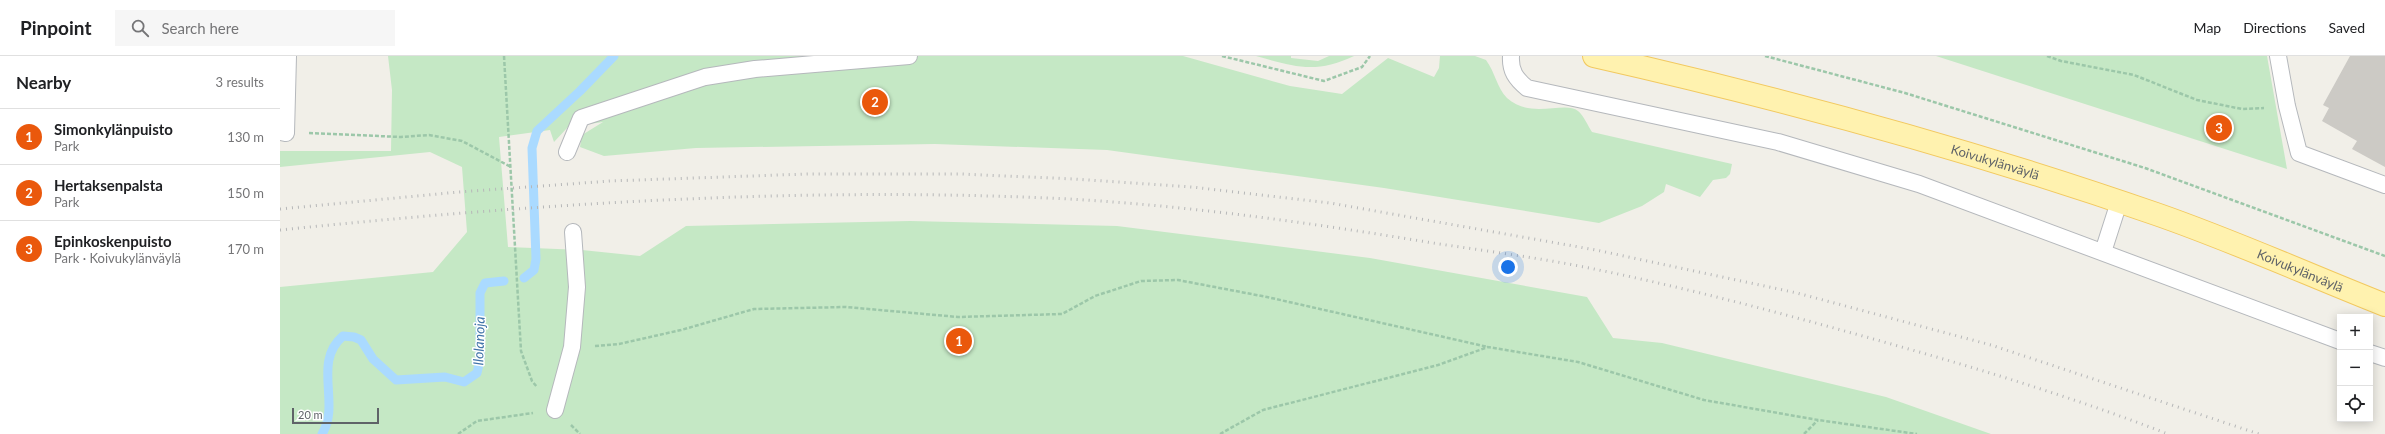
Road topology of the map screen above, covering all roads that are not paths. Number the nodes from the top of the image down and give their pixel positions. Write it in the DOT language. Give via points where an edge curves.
graph roads {
  1 [pos="288,56"];
  2 [pos="909,56"];
  3 [pos="1511,56"];
  4 [pos="1594,56"];
  5 [pos="2278,56"];
  6 [pos="283,132"];
  7 [pos="567,152"];
  8 [pos="2385,185"];
  9 [pos="2119,202"];
  10 [pos="573,232"];
  11 [pos="2103,252"];
  12 [pos="2385,305"];
  13 [pos="2337,340"];
  14 [pos="2373,354"];
  15 [pos="2385,358"];
  16 [pos="555,410"];
  1 -- 6 [label="lane"];
  2 -- 7 [label="lane" via="756,69 705,77 581,118"];
  3 -- 11 [label="lane" via="1516,79 1527,88 1778,142 1919,184"];
  4 -- 9 [label="main road, Koivukylänväylä" via="1792,103 1920,138"];
  5 -- 8 [label="lane" via="2299,153"];
  9 -- 11 [label="lane"];
  9 -- 12 [label="main road, Koivukylänväylä"];
  10 -- 16 [label="lane" via="577,287 572,348"];
  11 -- 13 [label="lane"];
  14 -- 15 [label="lane"];
}
